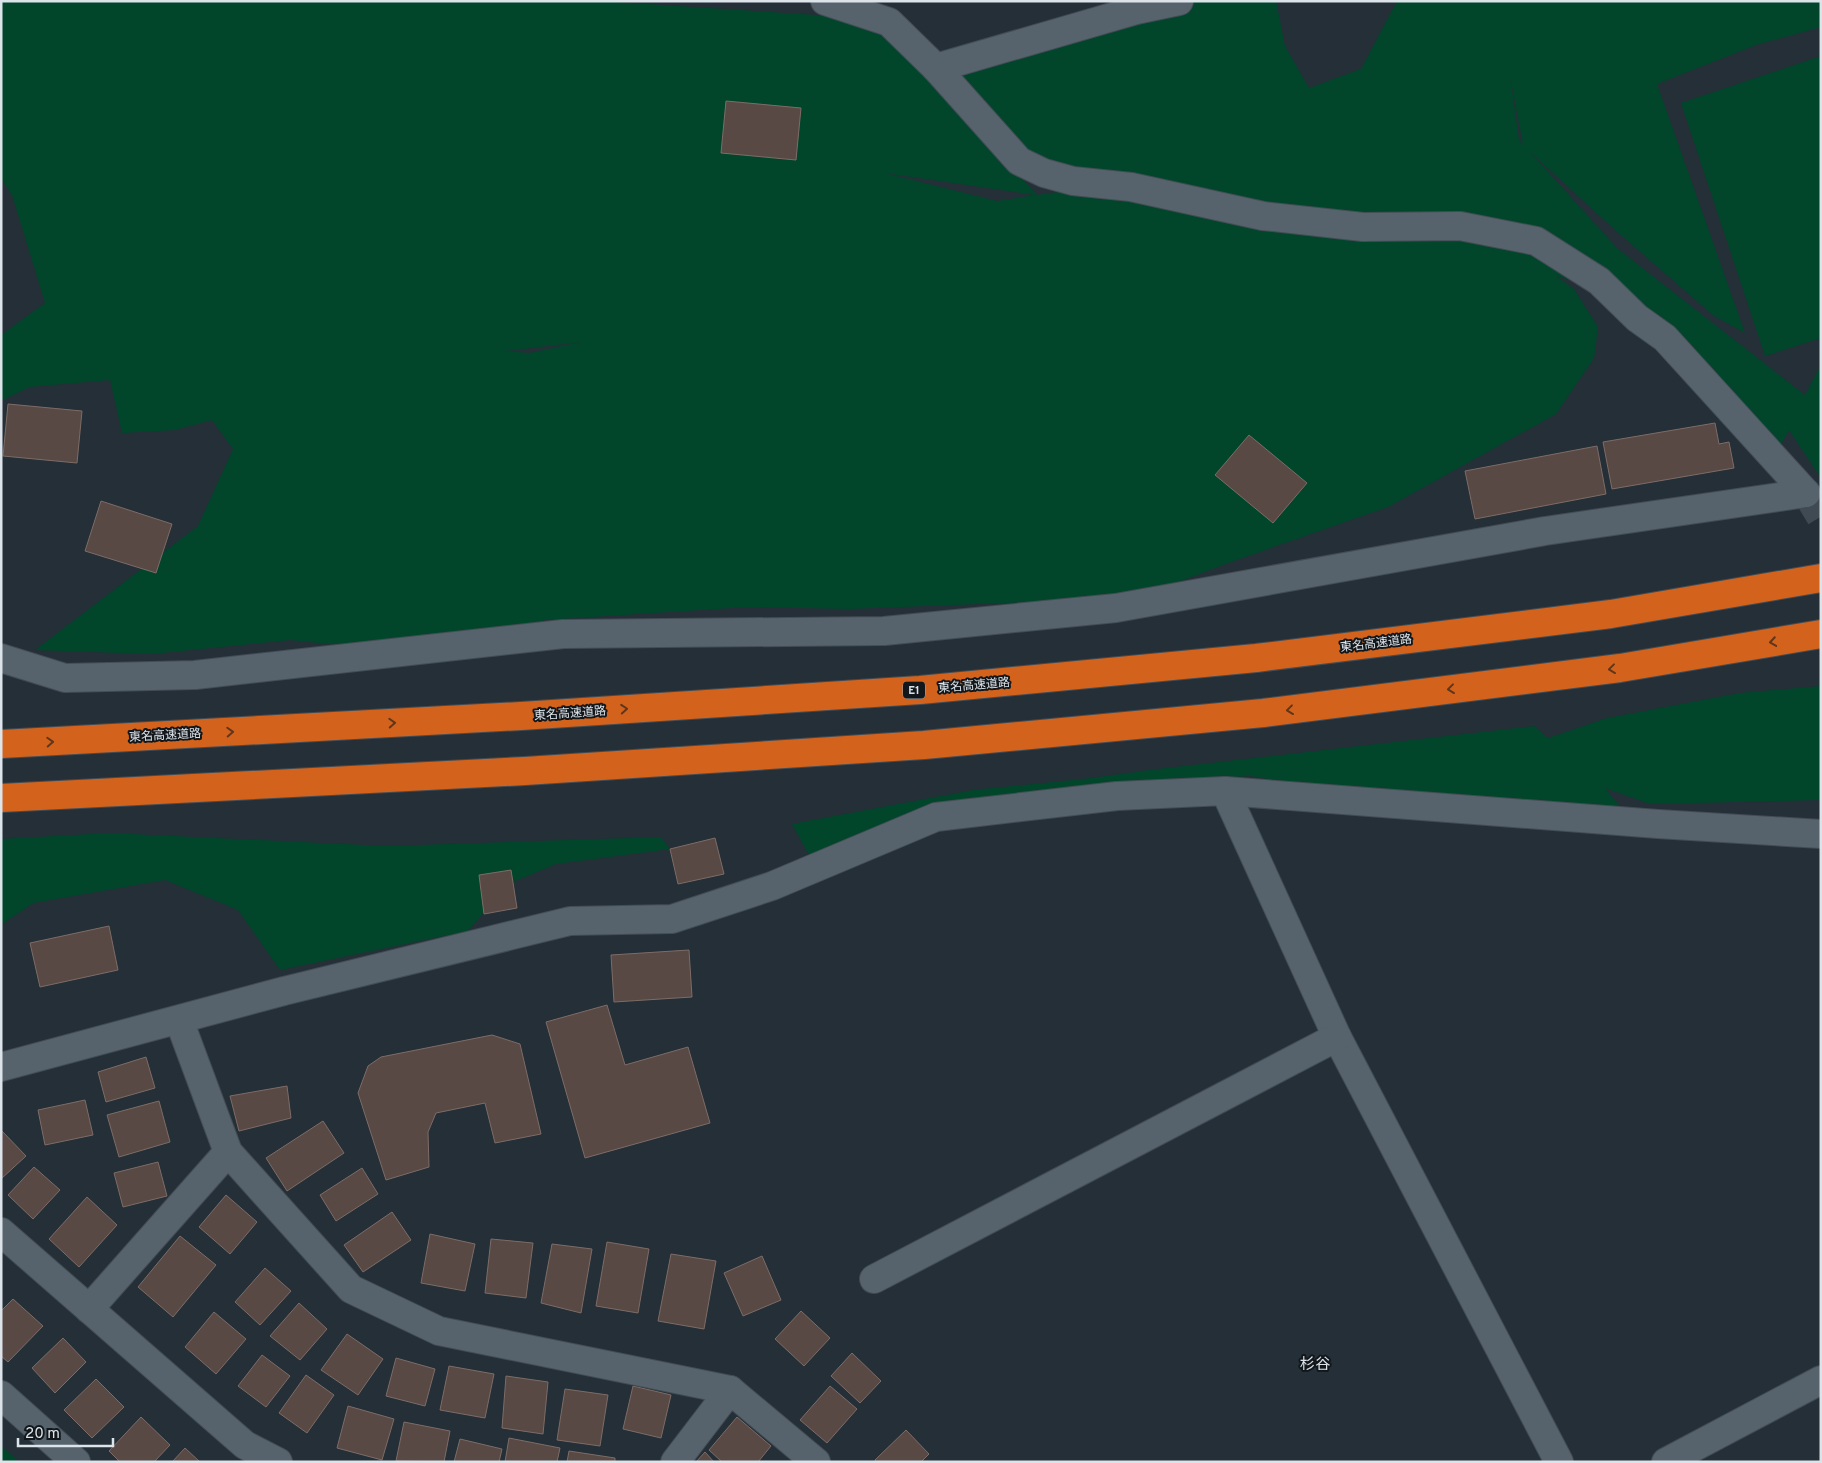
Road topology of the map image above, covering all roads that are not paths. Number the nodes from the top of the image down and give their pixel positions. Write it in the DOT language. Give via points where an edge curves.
graph roads {
  1 [pos="825,1"];
  2 [pos="1179,1"];
  3 [pos="936,68"];
  4 [pos="1821,578"];
  5 [pos="1821,634"];
  6 [pos="1,658"];
  7 [pos="1,744"];
  8 [pos="1225,792"];
  9 [pos="1,798"];
  10 [pos="1821,834"];
  11 [pos="179,1020"];
  12 [pos="1337,1037"];
  13 [pos="1,1067"];
  14 [pos="228,1152"];
  15 [pos="1,1232"];
  16 [pos="874,1279"];
  17 [pos="89,1309"];
  18 [pos="1821,1380"];
  19 [pos="730,1390"];
  20 [pos="1,1395"];
  21 [pos="76,1462"];
  22 [pos="278,1462"];
  23 [pos="675,1462"];
  24 [pos="816,1462"];
  25 [pos="1559,1462"];
  26 [pos="1666,1462"];
  1 -- 3 [label="street" via="889,22"];
  2 -- 3 [label="street" via="1136,10"];
  3 -- 6 [label="street" via="1018,161 1044,173 1073,181 1131,187 1263,216 1363,227 1460,226 1536,241 1599,281 1637,318 1664,338 1806,493 1545,531 1116,608 893,630 563,634 194,675 65,678"];
  7 -- 4 [label="highway, 東名高速道路 / E1, one-way" via="521,716 939,688 1276,656 1611,614"];
  5 -- 9 [label="highway, one-way" via="1620,668 1263,713 924,745 525,771"];
  8 -- 10 [label="street"];
  8 -- 11 [label="street" via="1117,796 936,817 772,886 672,919 570,921"];
  8 -- 12 [label="street"];
  11 -- 13 [label="street"];
  11 -- 14 [label="street"];
  12 -- 16 [label="street"];
  12 -- 25 [label="street"];
  14 -- 17 [label="street"];
  14 -- 19 [label="street" via="351,1289 439,1331"];
  15 -- 17 [label="street"];
  17 -- 22 [label="street" via="245,1445"];
  18 -- 26 [label="street"];
  19 -- 23 [label="street"];
  19 -- 24 [label="street"];
  20 -- 21 [label="street"];
}
